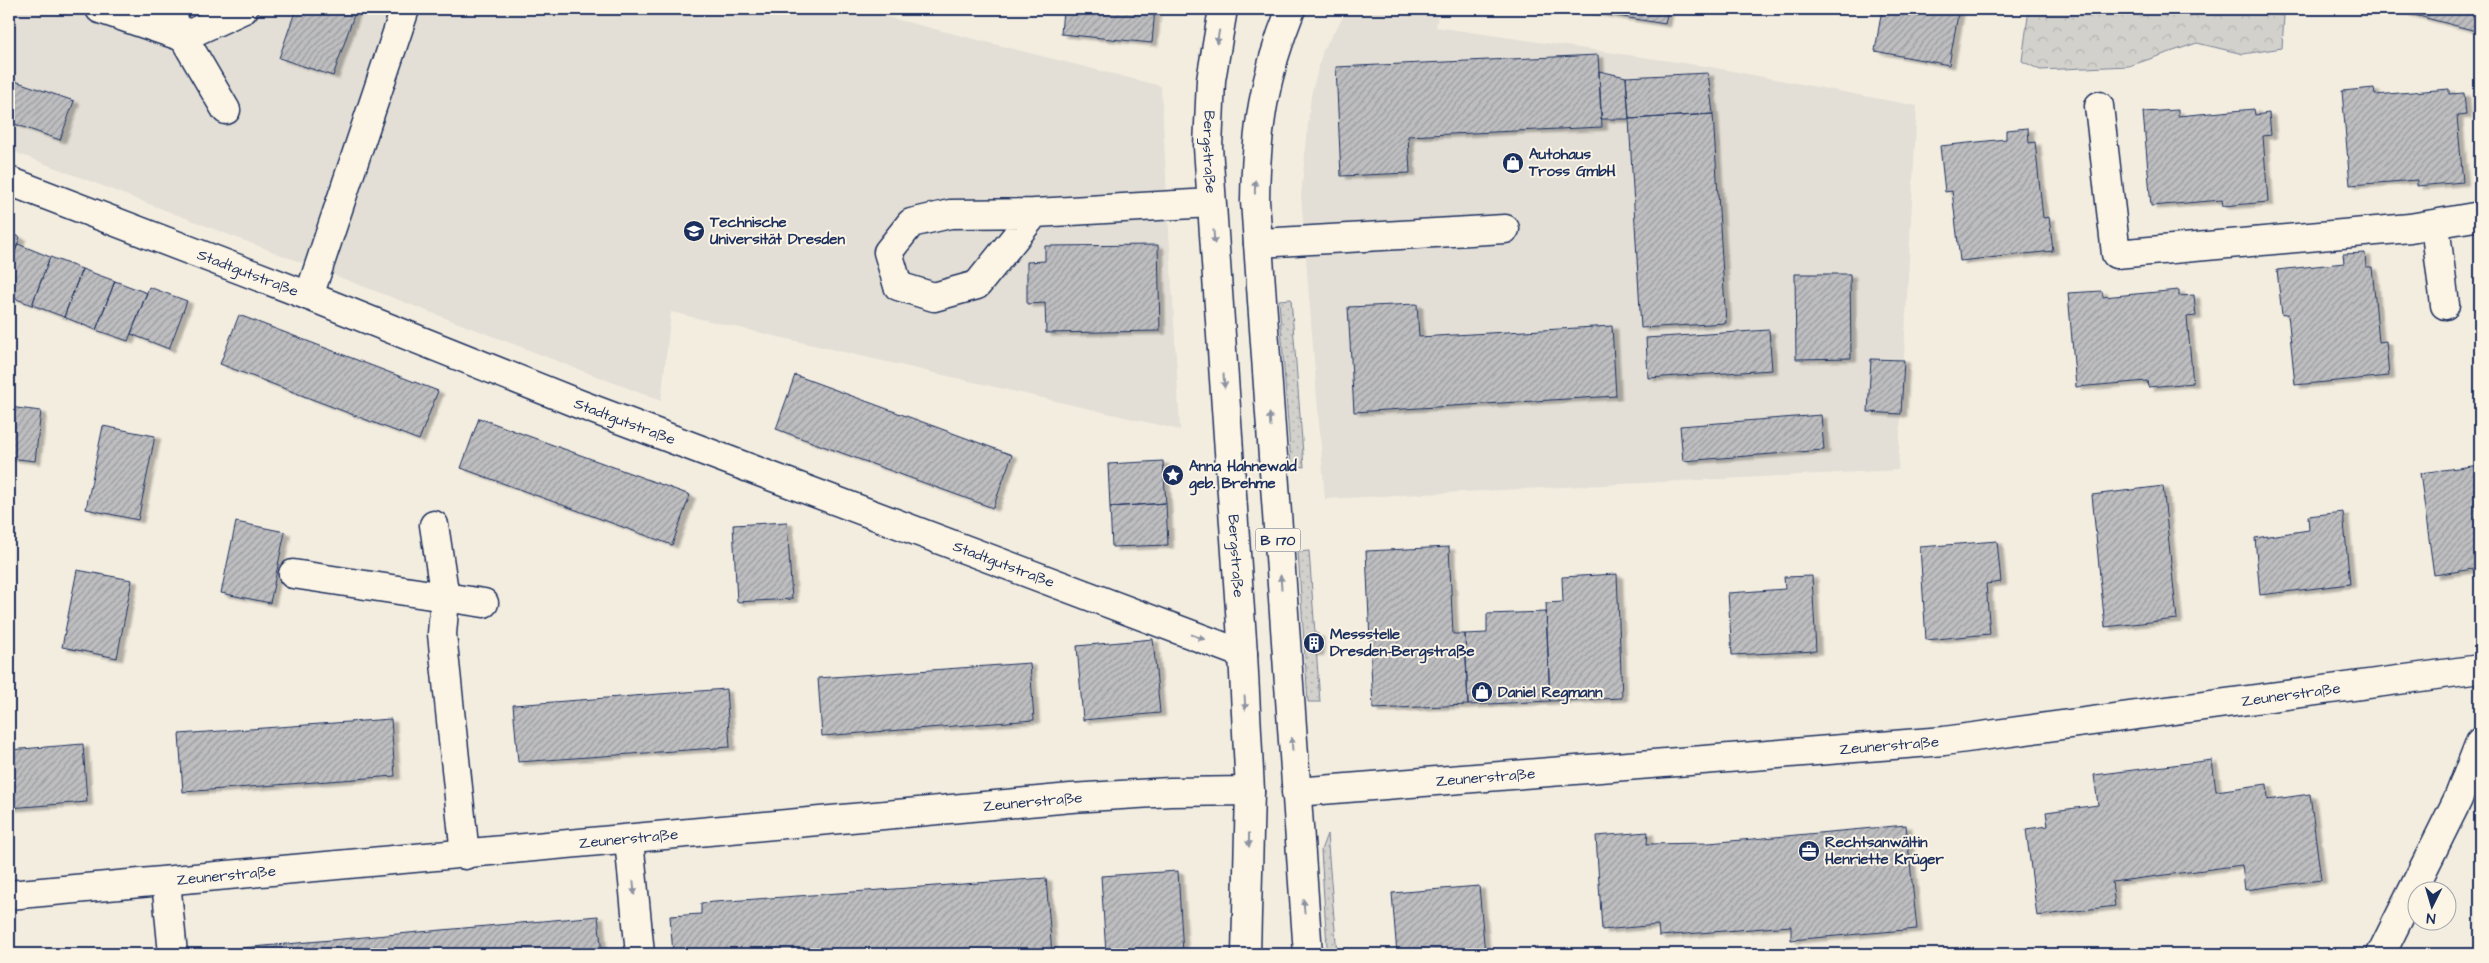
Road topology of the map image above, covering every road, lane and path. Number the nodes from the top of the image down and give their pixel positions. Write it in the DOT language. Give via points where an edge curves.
graph roads {
  1 [pos="100,9"];
  2 [pos="167,9"];
  3 [pos="244,9"];
  4 [pos="405,9"];
  5 [pos="1223,9"];
  6 [pos="1291,9"];
  7 [pos="183,37"];
  8 [pos="2099,106"];
  9 [pos="226,110"];
  10 [pos="9,181"];
  11 [pos="1212,203"];
  12 [pos="1035,213"];
  13 [pos="2480,216"];
  14 [pos="2435,225"];
  15 [pos="1505,229"];
  16 [pos="1258,243"];
  17 [pos="309,296"];
  18 [pos="2446,305"];
  19 [pos="434,525"];
  20 [pos="293,574"];
  21 [pos="446,598"];
  22 [pos="484,603"];
  23 [pos="1243,654"];
  24 [pos="2480,669"];
  25 [pos="2480,742"];
  26 [pos="1250,791"];
  27 [pos="1296,792"];
  28 [pos="629,840"];
  29 [pos="465,855"];
  30 [pos="166,881"];
  31 [pos="9,895"];
  32 [pos="173,954"];
  33 [pos="640,954"];
  34 [pos="1246,954"];
  35 [pos="1308,954"];
  36 [pos="2381,954"];
  1 -- 7 [label="street"];
  2 -- 7 [label="street"];
  3 -- 7 [label="street"];
  4 -- 17 [label="street"];
  5 -- 11 [label="street, Bergstraße / B 170, one-way" via="1210,96 1208,147"];
  16 -- 6 [label="street, B 170, one-way" via="1256,147 1274,50"];
  7 -- 9 [label="street"];
  8 -- 14 [label="street" via="2116,254"];
  10 -- 17 [label="street, Stadtgutstraße"];
  11 -- 12 [label="street"];
  11 -- 23 [label="street, Bergstraße / B 170, one-way"];
  12 -- 12 [label="street" via="977,285 934,297 898,286 888,252 911,223 950,214"];
  13 -- 14 [label="street"];
  14 -- 18 [label="street"];
  15 -- 16 [label="street"];
  27 -- 16 [label="street, B 170, one-way"];
  17 -- 23 [label="street, Stadtgutstraße, one-way" via="589,408"];
  19 -- 21 [label="street"];
  20 -- 21 [label="street"];
  21 -- 22 [label="street"];
  21 -- 29 [label="street" via="442,634"];
  23 -- 26 [label="street, Bergstraße / B 170, one-way"];
  24 -- 27 [label="street, Zeunerstraße" via="1944,741"];
  25 -- 36 [label="street" via="2458,799"];
  26 -- 28 [label="street, Zeunerstraße" via="1071,798"];
  26 -- 34 [label="street, Bergstraße / B 170, one-way"];
  35 -- 27 [label="street, B 170, one-way"];
  28 -- 29 [label="street, Zeunerstraße"];
  28 -- 33 [label="street, one-way"];
  29 -- 30 [label="street, Zeunerstraße"];
  30 -- 31 [label="street, Zeunerstraße"];
  30 -- 32 [label="street"];
}
